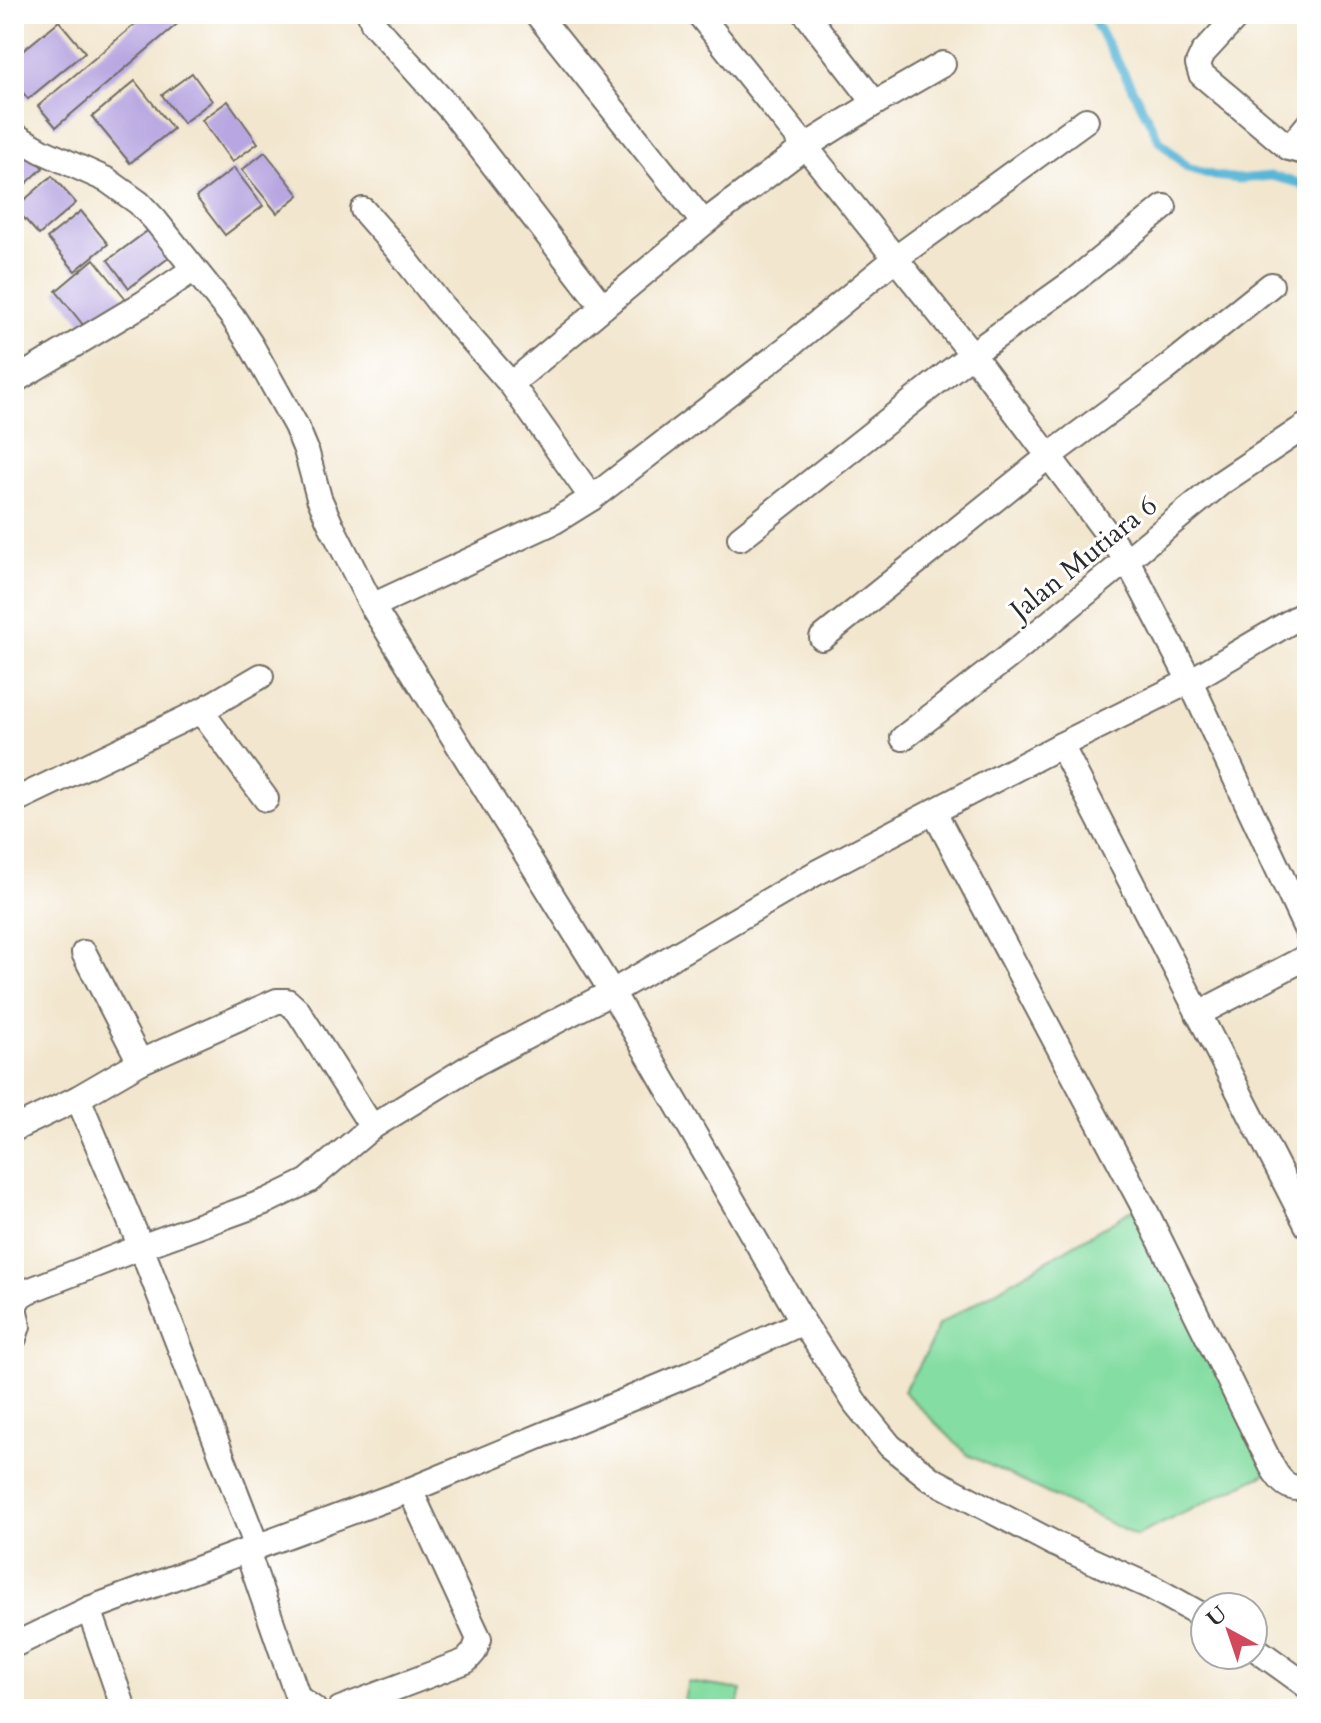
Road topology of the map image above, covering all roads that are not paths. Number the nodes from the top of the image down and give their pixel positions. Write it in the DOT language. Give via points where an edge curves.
graph roads {
  1 [pos="370,14"];
  2 [pos="537,14"];
  3 [pos="699,14"];
  4 [pos="806,14"];
  5 [pos="1239,14"];
  6 [pos="943,64"];
  7 [pos="875,103"];
  8 [pos="1086,120"];
  9 [pos="1307,126"];
  10 [pos="14,135"];
  11 [pos="806,146"];
  12 [pos="1298,150"];
  13 [pos="1164,207"];
  14 [pos="363,210"];
  15 [pos="704,223"];
  16 [pos="896,258"];
  17 [pos="194,269"];
  18 [pos="1271,285"];
  19 [pos="603,307"];
  20 [pos="972,354"];
  21 [pos="14,381"];
  22 [pos="511,384"];
  23 [pos="1304,427"];
  24 [pos="1049,456"];
  25 [pos="592,498"];
  26 [pos="740,538"];
  27 [pos="1127,560"];
  28 [pos="372,606"];
  29 [pos="1307,612"];
  30 [pos="822,638"];
  31 [pos="261,676"];
  32 [pos="1190,681"];
  33 [pos="201,711"];
  34 [pos="903,738"];
  35 [pos="1061,745"];
  36 [pos="266,799"];
  37 [pos="14,801"];
  38 [pos="934,812"];
  39 [pos="1307,931"];
  40 [pos="84,953"];
  41 [pos="1307,957"];
  42 [pos="612,992"];
  43 [pos="1198,1014"];
  44 [pos="140,1062"];
  45 [pos="78,1098"];
  46 [pos="372,1127"];
  47 [pos="14,1129"];
  48 [pos="1307,1225"];
  49 [pos="141,1247"];
  50 [pos="14,1306"];
  51 [pos="803,1322"];
  52 [pos="14,1338"];
  53 [pos="1307,1486"];
  54 [pos="410,1490"];
  55 [pos="252,1549"];
  56 [pos="1189,1608"];
  57 [pos="89,1609"];
  58 [pos="14,1645"];
  59 [pos="1269,1659"];
  60 [pos="1307,1686"];
  61 [pos="124,1709"];
  62 [pos="314,1709"];
  63 [pos="340,1709"];
  1 -- 19 [label="street"];
  2 -- 15 [label="street"];
  3 -- 11 [label="street"];
  4 -- 7 [label="street"];
  5 -- 12 [label="street" via="1203,53 1201,74"];
  6 -- 7 [label="street"];
  7 -- 11 [label="street"];
  8 -- 16 [label="street"];
  9 -- 12 [label="street"];
  10 -- 17 [label="street" via="107,180 139,203"];
  11 -- 15 [label="street"];
  11 -- 16 [label="street"];
  13 -- 20 [label="street"];
  14 -- 22 [label="street"];
  15 -- 19 [label="street"];
  16 -- 20 [label="street"];
  16 -- 25 [label="street"];
  17 -- 21 [label="street"];
  17 -- 28 [label="street" via="232,316 279,394 306,450 319,498"];
  18 -- 24 [label="street"];
  19 -- 22 [label="street"];
  20 -- 24 [label="street"];
  20 -- 26 [label="street"];
  22 -- 25 [label="street"];
  23 -- 27 [label="street, Jalan Mutiara 6" via="1222,482"];
  24 -- 27 [label="street"];
  24 -- 30 [label="street"];
  25 -- 28 [label="street" via="542,528"];
  27 -- 32 [label="street"];
  27 -- 34 [label="street, Jalan Mutiara 6"];
  28 -- 42 [label="street"];
  29 -- 32 [label="street"];
  31 -- 33 [label="street"];
  32 -- 35 [label="street"];
  32 -- 39 [label="street"];
  33 -- 36 [label="street"];
  33 -- 37 [label="street"];
  35 -- 38 [label="street"];
  35 -- 43 [label="street"];
  38 -- 42 [label="street" via="816,873"];
  38 -- 53 [label="street" via="1142,1204 1278,1478 1291,1488"];
  40 -- 44 [label="street"];
  41 -- 43 [label="street"];
  42 -- 46 [label="street" via="476,1063"];
  42 -- 51 [label="street"];
  43 -- 48 [label="street"];
  44 -- 45 [label="street"];
  44 -- 46 [label="street" via="287,1001"];
  45 -- 47 [label="street"];
  45 -- 49 [label="street"];
  46 -- 49 [label="street" via="308,1181"];
  49 -- 50 [label="street" via="28,1291"];
  49 -- 55 [label="street"];
  50 -- 52 [label="street"];
  51 -- 54 [label="street"];
  51 -- 56 [label="street" via="876,1429 931,1479"];
  54 -- 55 [label="street"];
  54 -- 63 [label="street" via="479,1639 466,1661"];
  55 -- 57 [label="street"];
  55 -- 62 [label="street" via="298,1698"];
  57 -- 58 [label="street"];
  57 -- 61 [label="street"];
  59 -- 60 [label="street"];
}
